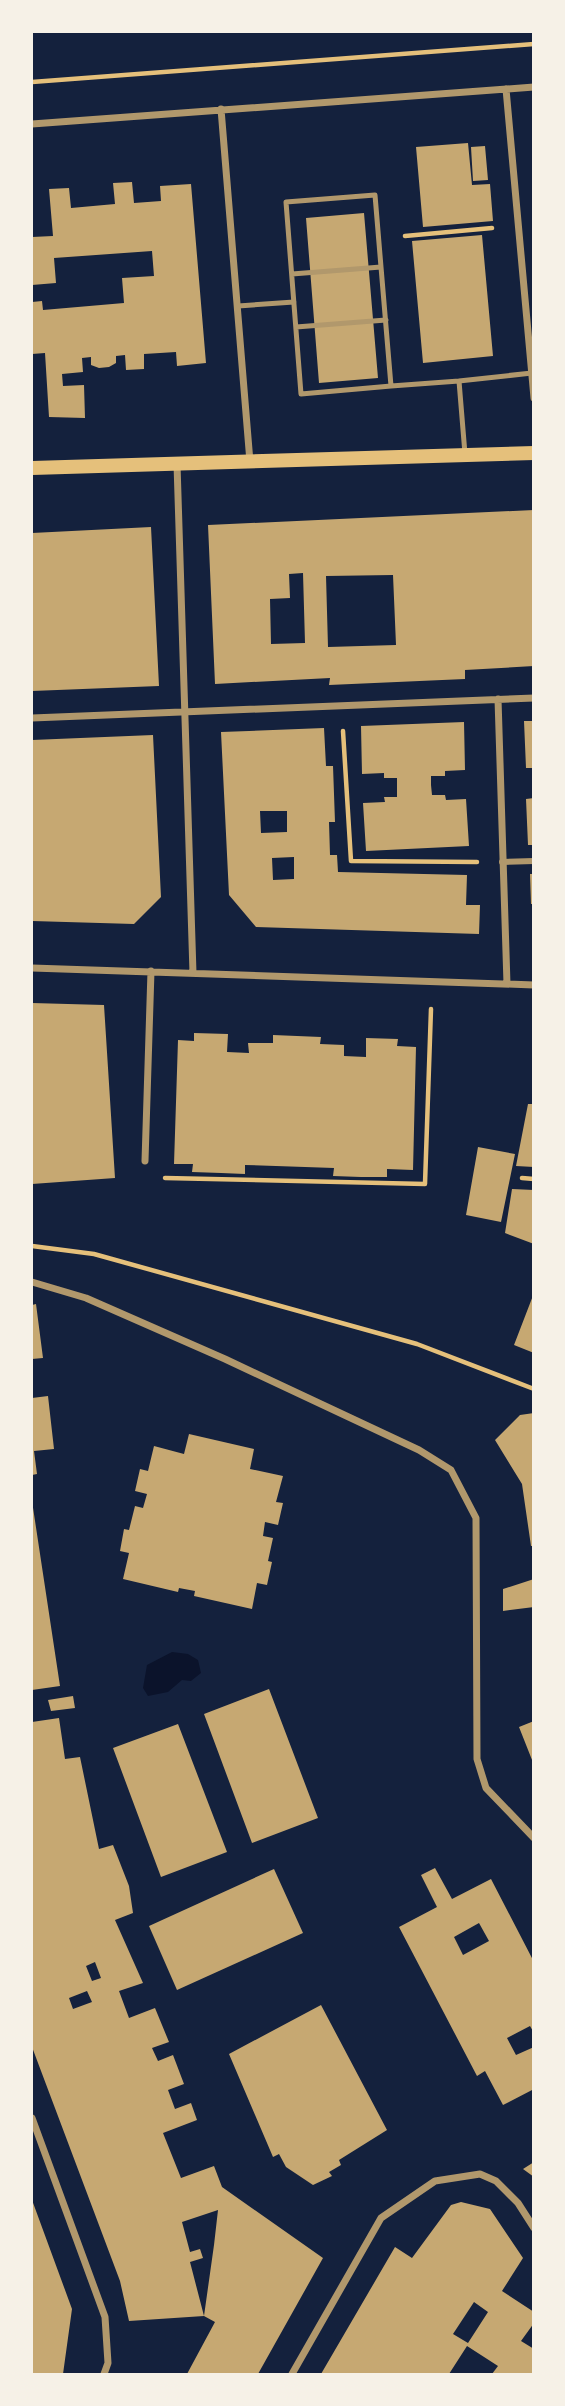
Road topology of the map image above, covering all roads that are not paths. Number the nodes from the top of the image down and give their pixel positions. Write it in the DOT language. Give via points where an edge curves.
graph roads {
  1 [pos="534,87"];
  2 [pos="506,89"];
  3 [pos="221,109"];
  4 [pos="32,124"];
  5 [pos="381,267"];
  6 [pos="292,274"];
  7 [pos="294,302"];
  8 [pos="237,306"];
  9 [pos="386,320"];
  10 [pos="296,327"];
  11 [pos="532,373"];
  12 [pos="459,381"];
  13 [pos="391,386"];
  14 [pos="534,398"];
  15 [pos="534,453"];
  16 [pos="465,455"];
  17 [pos="250,462"];
  18 [pos="177,464"];
  19 [pos="32,468"];
  20 [pos="534,698"];
  21 [pos="498,699"];
  22 [pos="186,712"];
  23 [pos="32,718"];
  24 [pos="534,861"];
  25 [pos="502,862"];
  26 [pos="32,968"];
  27 [pos="151,971"];
  28 [pos="193,973"];
  29 [pos="507,984"];
  30 [pos="534,985"];
  31 [pos="145,1161"];
  32 [pos="32,1282"];
  33 [pos="534,1838"];
  34 [pos="32,2118"];
  35 [pos="534,2228"];
  36 [pos="104,2375"];
  37 [pos="292,2375"];
  1 -- 2 [label="street"];
  2 -- 3 [label="street"];
  2 -- 11 [label="street"];
  3 -- 4 [label="street"];
  3 -- 8 [label="street"];
  5 -- 6 [label="lane"];
  5 -- 6 [label="lane" via="375,195 311,200 286,202"];
  5 -- 9 [label="lane"];
  6 -- 7 [label="lane"];
  7 -- 8 [label="lane"];
  7 -- 10 [label="lane"];
  8 -- 17 [label="street"];
  9 -- 10 [label="lane"];
  9 -- 13 [label="lane"];
  10 -- 13 [label="lane" via="301,394"];
  11 -- 12 [label="lane"];
  11 -- 14 [label="street"];
  12 -- 13 [label="lane"];
  12 -- 16 [label="lane"];
  15 -- 16 [label="main road"];
  16 -- 17 [label="main road"];
  17 -- 18 [label="main road"];
  18 -- 19 [label="main road"];
  18 -- 22 [label="street"];
  20 -- 21 [label="street"];
  21 -- 22 [label="street"];
  21 -- 25 [label="street"];
  22 -- 23 [label="street"];
  22 -- 28 [label="street"];
  24 -- 25 [label="street"];
  25 -- 29 [label="street"];
  26 -- 27 [label="street"];
  27 -- 28 [label="street"];
  27 -- 31 [label="street"];
  28 -- 29 [label="street"];
  29 -- 30 [label="street"];
  32 -- 33 [label="street" via="86,1298 225,1359 419,1450 450,1470 476,1518 477,1759 486,1788"];
  34 -- 36 [label="street" via="105,2317 108,2363"];
  35 -- 37 [label="street" via="496,2181 480,2174 435,2181 381,2218"];
}
